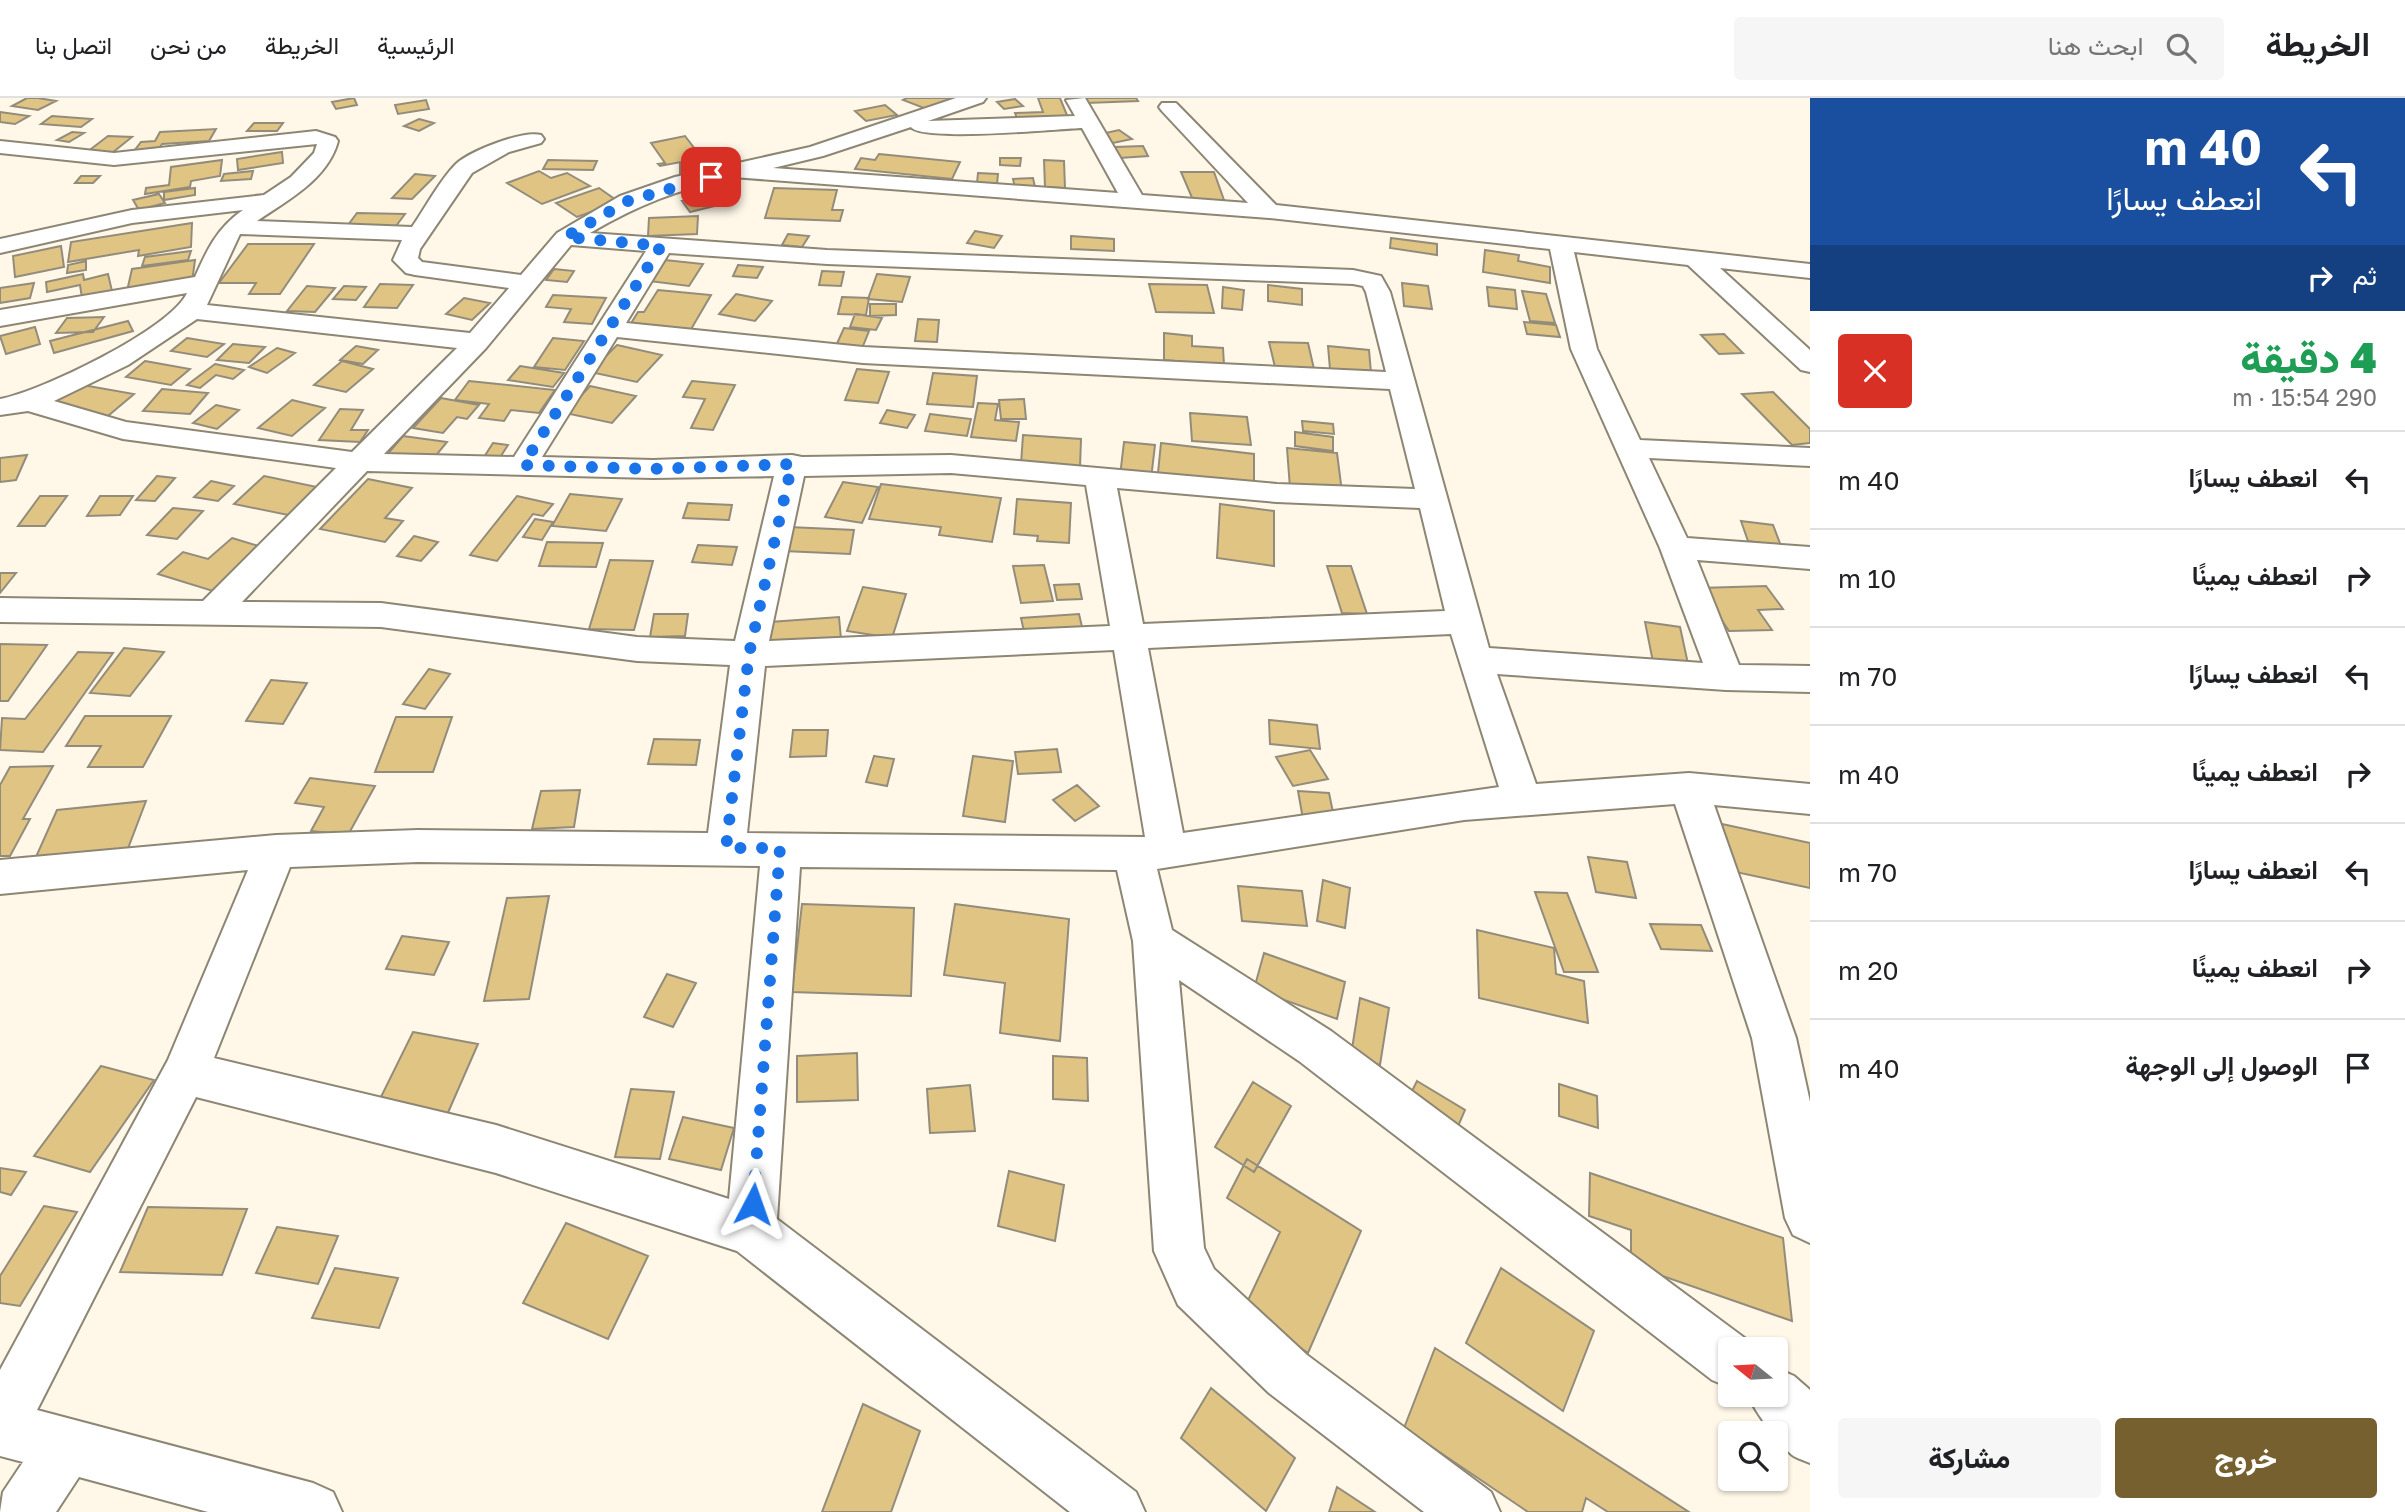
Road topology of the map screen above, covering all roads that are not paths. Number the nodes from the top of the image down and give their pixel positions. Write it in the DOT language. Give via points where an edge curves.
graph roads {
  1 [pos="976,98"];
  2 [pos="1074,98"];
  3 [pos="1169,107"];
  4 [pos="1090,121"];
  5 [pos="897,126"];
  6 [pos="534,139"];
  7 [pos="0,147"];
  8 [pos="45,150"];
  9 [pos="0,172"];
  10 [pos="738,172"];
  11 [pos="1134,201"];
  12 [pos="269,202"];
  13 [pos="1269,211"];
  14 [pos="233,227"];
  15 [pos="419,234"];
  16 [pos="565,237"];
  17 [pos="1561,244"];
  18 [pos="0,246"];
  19 [pos="661,246"];
  20 [pos="1697,260"];
  21 [pos="1810,271"];
  22 [pos="205,283"];
  23 [pos="526,283"];
  24 [pos="192,311"];
  25 [pos="0,318"];
  26 [pos="611,329"];
  27 [pos="477,342"];
  28 [pos="1810,364"];
  29 [pos="1402,381"];
  30 [pos="29,402"];
  31 [pos="0,407"];
  32 [pos="1628,448"];
  33 [pos="1810,457"];
  34 [pos="359,462"];
  35 [pos="792,464"];
  36 [pos="523,465"];
  37 [pos="1100,477"];
  38 [pos="1433,499"];
  39 [pos="1676,548"];
  40 [pos="1810,558"];
  41 [pos="0,610"];
  42 [pos="211,613"];
  43 [pos="1465,622"];
  44 [pos="1127,639"];
  45 [pos="749,654"];
  46 [pos="1475,660"];
  47 [pos="1726,677"];
  48 [pos="1810,679"];
  49 [pos="1689,788"];
  50 [pos="1810,799"];
  51 [pos="1523,800"];
  52 [pos="726,848"];
  53 [pos="780,848"];
  54 [pos="276,851"];
  55 [pos="1150,853"];
  56 [pos="0,877"];
  57 [pos="1154,942"];
  58 [pos="186,1073"];
  59 [pos="1810,1218"];
  60 [pos="751,1231"];
  61 [pos="1718,1351"];
  62 [pos="1788,1405"];
  63 [pos="0,1427"];
  64 [pos="1810,1435"];
  65 [pos="65,1448"];
  66 [pos="23,1512"];
  67 [pos="313,1512"];
  68 [pos="1116,1512"];
  69 [pos="1471,1512"];
  1 -- 5 [label="street"];
  2 -- 4 [label="street"];
  3 -- 13 [label="street"];
  4 -- 5 [label="street" via="968,128"];
  4 -- 11 [label="street"];
  5 -- 10 [label="street"];
  6 -- 15 [label="street" via="502,148 464,168"];
  7 -- 8 [label="street"];
  8 -- 9 [label="street"];
  8 -- 12 [label="street" via="114,159 288,139 328,141 324,155 299,182"];
  10 -- 11 [label="street"];
  10 -- 16 [label="street" via="628,201"];
  11 -- 13 [label="street"];
  12 -- 14 [label="street"];
  12 -- 18 [label="street" via="66,228"];
  13 -- 17 [label="street"];
  14 -- 15 [label="street"];
  14 -- 22 [label="street"];
  15 -- 23 [label="street" via="405,260 415,268"];
  16 -- 19 [label="street"];
  16 -- 23 [label="street"];
  17 -- 20 [label="street"];
  17 -- 32 [label="street" via="1584,349"];
  19 -- 26 [label="street"];
  19 -- 29 [label="street" via="827,257 1353,277 1371,281 1378,292"];
  20 -- 21 [label="street"];
  20 -- 28 [label="street"];
  22 -- 24 [label="street"];
  22 -- 25 [label="street"];
  23 -- 27 [label="street"];
  24 -- 27 [label="street"];
  24 -- 30 [label="street" via="119,359"];
  26 -- 29 [label="street" via="863,355"];
  26 -- 36 [label="street"];
  27 -- 34 [label="street"];
  29 -- 38 [label="street"];
  30 -- 31 [label="street"];
  30 -- 34 [label="street" via="123,430"];
  32 -- 33 [label="street"];
  32 -- 39 [label="street"];
  34 -- 36 [label="street"];
  34 -- 42 [label="street"];
  35 -- 36 [label="street" via="653,469"];
  35 -- 37 [label="street" via="951,464"];
  35 -- 45 [label="street"];
  37 -- 38 [label="street" via="1276,493"];
  37 -- 44 [label="street"];
  38 -- 43 [label="street"];
  39 -- 40 [label="street"];
  39 -- 47 [label="street"];
  41 -- 42 [label="street"];
  42 -- 45 [label="street" via="381,615 637,649"];
  43 -- 44 [label="street"];
  43 -- 46 [label="street"];
  44 -- 45 [label="street"];
  44 -- 55 [label="street"];
  45 -- 52 [label="street"];
  46 -- 47 [label="street"];
  46 -- 51 [label="street"];
  47 -- 48 [label="street"];
  49 -- 50 [label="street"];
  49 -- 51 [label="street"];
  49 -- 59 [label="street" via="1774,1038"];
  51 -- 55 [label="street"];
  52 -- 53 [label="street"];
  52 -- 54 [label="street" via="418,846"];
  53 -- 55 [label="street"];
  53 -- 60 [label="street"];
  54 -- 56 [label="street"];
  54 -- 58 [label="street"];
  55 -- 57 [label="street"];
  57 -- 61 [label="street" via="1315,1046"];
  57 -- 69 [label="street" via="1179,1251 1196,1287 1288,1374"];
  58 -- 60 [label="street" via="496,1149"];
  58 -- 63 [label="street"];
  60 -- 68 [label="street"];
  62 -- 64 [label="street"];
  63 -- 65 [label="street"];
  65 -- 66 [label="street"];
  65 -- 67 [label="street"];
}
